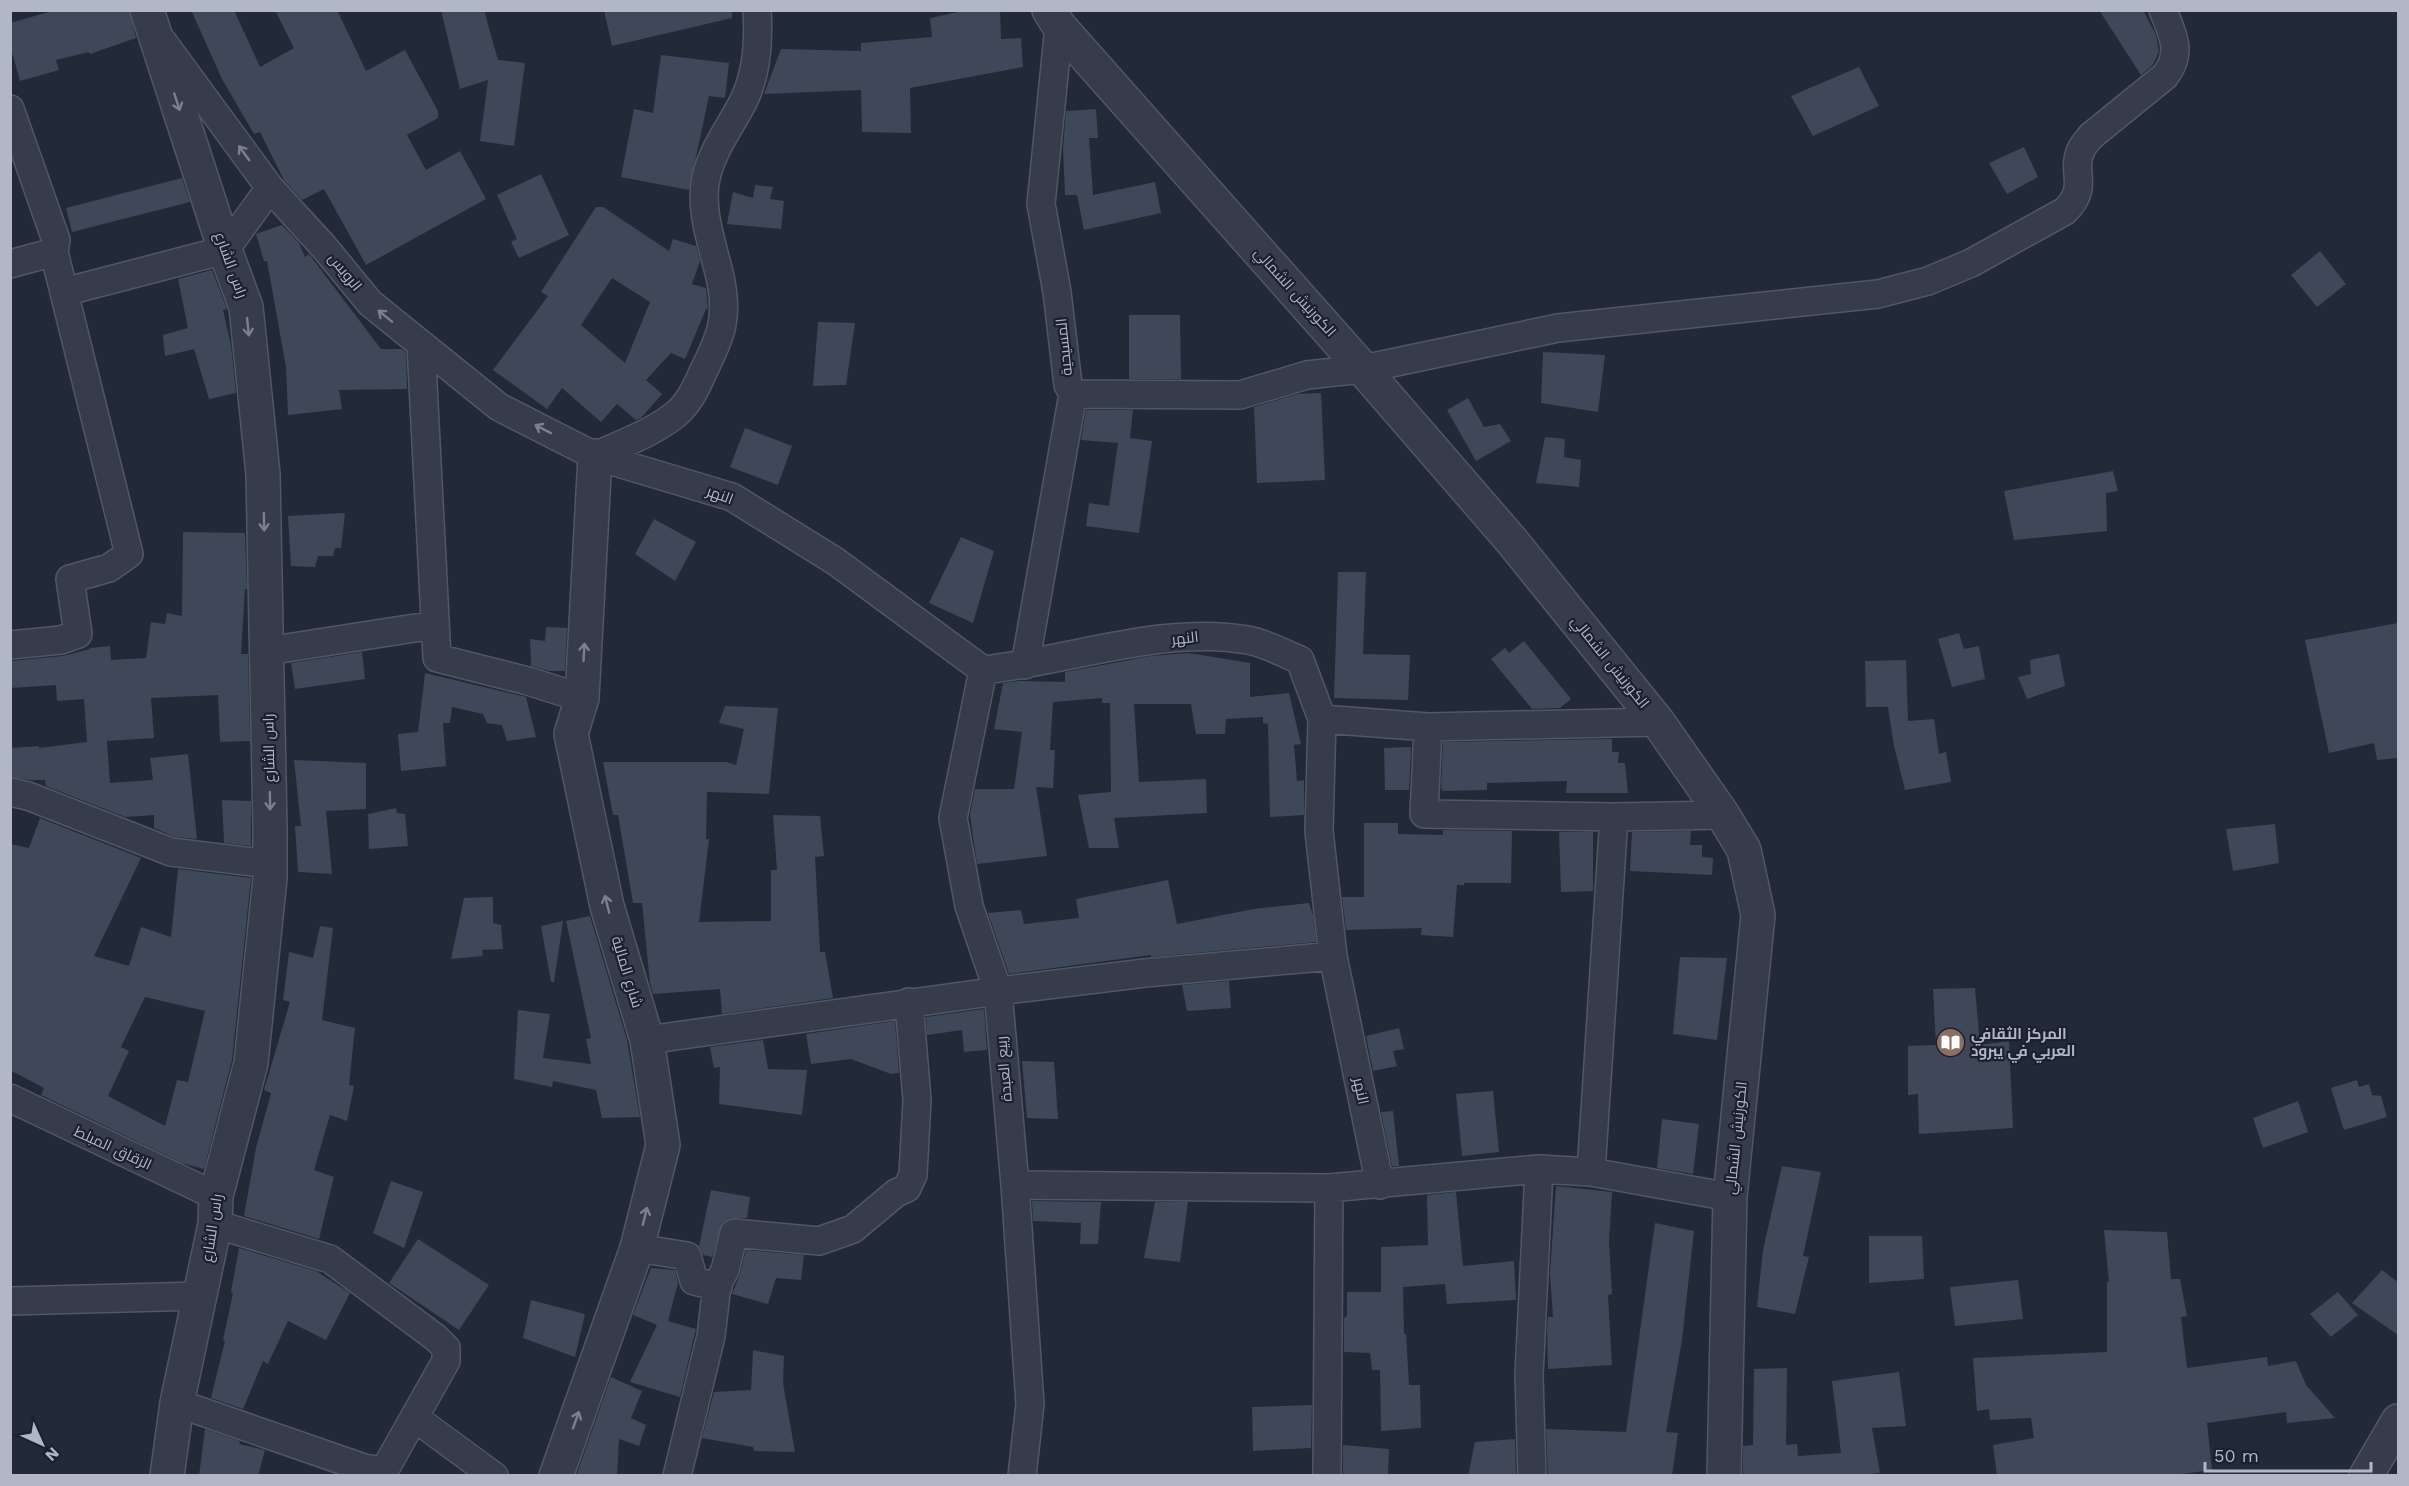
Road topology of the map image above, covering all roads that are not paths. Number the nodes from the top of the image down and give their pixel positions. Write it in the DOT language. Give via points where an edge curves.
graph roads {
  1 [pos="757,10"];
  2 [pos="2163,10"];
  3 [pos="1054,18"];
  4 [pos="150,19"];
  5 [pos="10,109"];
  6 [pos="270,188"];
  7 [pos="225,250"];
  8 [pos="54,252"];
  9 [pos="10,264"];
  10 [pos="63,292"];
  11 [pos="421,345"];
  12 [pos="1363,369"];
  13 [pos="1073,394"];
  14 [pos="595,456"];
  15 [pos="434,625"];
  16 [pos="10,645"];
  17 [pos="267,651"];
  18 [pos="1025,665"];
  19 [pos="983,670"];
  20 [pos="582,698"];
  21 [pos="1322,719"];
  22 [pos="1658,722"];
  23 [pos="1428,727"];
  24 [pos="10,792"];
  25 [pos="1723,815"];
  26 [pos="1614,817"];
  27 [pos="270,864"];
  28 [pos="1333,956"];
  29 [pos="998,991"];
  30 [pos="909,1002"];
  31 [pos="647,1040"];
  32 [pos="10,1098"];
  33 [pos="1539,1169"];
  34 [pos="1591,1172"];
  35 [pos="1015,1185"];
  36 [pos="1380,1185"];
  37 [pos="1329,1188"];
  38 [pos="1730,1197"];
  39 [pos="215,1210"];
  40 [pos="637,1248"];
  41 [pos="718,1287"];
  42 [pos="200,1296"];
  43 [pos="10,1301"];
  44 [pos="177,1403"];
  45 [pos="415,1418"];
  46 [pos="2398,1421"];
  47 [pos="167,1476"];
  48 [pos="494,1476"];
  49 [pos="556,1476"];
  50 [pos="677,1476"];
  51 [pos="1022,1476"];
  52 [pos="1327,1476"];
  53 [pos="1532,1476"];
  54 [pos="1724,1476"];
  55 [pos="2366,1476"];
  1 -- 14 [label="street" via="755,61 745,98 715,153 706,179 704,208 723,293 721,336 692,396 676,414 656,428"];
  2 -- 12 [label="street" via="2177,50 2174,65 2081,148 2080,188 2075,201 2065,211 1971,263 1928,281 1878,294 1558,328"];
  3 -- 12 [label="street, الكورنيش الشمالي"];
  3 -- 13 [label="street, المسيحية" via="1041,204 1068,385"];
  6 -- 4 [label="street, الرويس, one-way"];
  4 -- 7 [label="street, راس الشارع, one-way"];
  5 -- 8 [label="street" via="56,240"];
  6 -- 7 [label="street"];
  11 -- 6 [label="street, الرويس, one-way" via="370,303"];
  7 -- 10 [label="street"];
  7 -- 17 [label="street, راس الشارع, one-way" via="246,307 263,474"];
  8 -- 9 [label="street"];
  8 -- 10 [label="street"];
  10 -- 16 [label="street" via="129,554 109,568 70,579 78,634 61,640"];
  14 -- 11 [label="street, الرويس, one-way" via="499,407"];
  11 -- 15 [label="street"];
  12 -- 13 [label="street" via="1307,375 1240,395"];
  12 -- 22 [label="street, الكورنيش الشمالي" via="1511,540"];
  13 -- 18 [label="street, المسيحية"];
  14 -- 19 [label="street, النهر" via="732,497 835,561"];
  20 -- 14 [label="street, شارع المالية, one-way"];
  15 -- 17 [label="street"];
  15 -- 20 [label="street" via="437,658"];
  17 -- 27 [label="street, راس الشارع, one-way"];
  18 -- 19 [label="street, النهر"];
  18 -- 21 [label="street, النهر" via="1096,649 1199,635 1250,640 1300,660"];
  19 -- 29 [label="street, ربيع العبدة" via="953,818 969,906"];
  31 -- 20 [label="street, شارع المالية, one-way" via="607,906 571,734"];
  21 -- 23 [label="street"];
  21 -- 28 [label="street, النهر" via="1319,831"];
  22 -- 23 [label="street"];
  22 -- 25 [label="street, الكورنيش الشمالي"];
  23 -- 26 [label="street" via="1424,814"];
  24 -- 27 [label="street" via="171,852"];
  25 -- 26 [label="street"];
  25 -- 38 [label="street, الكورنيش الشمالي" via="1743,850 1758,915"];
  26 -- 34 [label="street"];
  27 -- 39 [label="street, راس الشارع" via="251,1063"];
  28 -- 29 [label="street"];
  28 -- 36 [label="street, النهر"];
  29 -- 30 [label="street"];
  29 -- 35 [label="street, ربيع العبدة"];
  30 -- 31 [label="street"];
  30 -- 41 [label="street" via="917,1100 913,1175 907,1188 853,1229 819,1241 734,1233"];
  40 -- 31 [label="street, شارع المالية, one-way" via="663,1145"];
  32 -- 39 [label="street, الزقاق المبلط"];
  33 -- 34 [label="street"];
  33 -- 36 [label="street"];
  33 -- 53 [label="street" via="1529,1376"];
  34 -- 38 [label="street"];
  35 -- 37 [label="street"];
  35 -- 51 [label="street, ربيع العبدة" via="1030,1404"];
  36 -- 37 [label="street"];
  37 -- 52 [label="street"];
  38 -- 54 [label="street, الكورنيش الشمالي"];
  39 -- 42 [label="street, راس الشارع"];
  39 -- 45 [label="street, الزقاق المبلط" via="330,1259 446,1348 446,1361"];
  40 -- 41 [label="street" via="687,1256 694,1281"];
  49 -- 40 [label="street, شارع المالية, one-way"];
  41 -- 50 [label="street" via="711,1336"];
  42 -- 43 [label="street"];
  42 -- 44 [label="street, راس الشارع"];
  44 -- 45 [label="street, الزقاق المبلط" via="364,1468 384,1471"];
  44 -- 47 [label="street, راس الشارع"];
  45 -- 48 [label="street"];
  46 -- 55 [label="street"];
}
